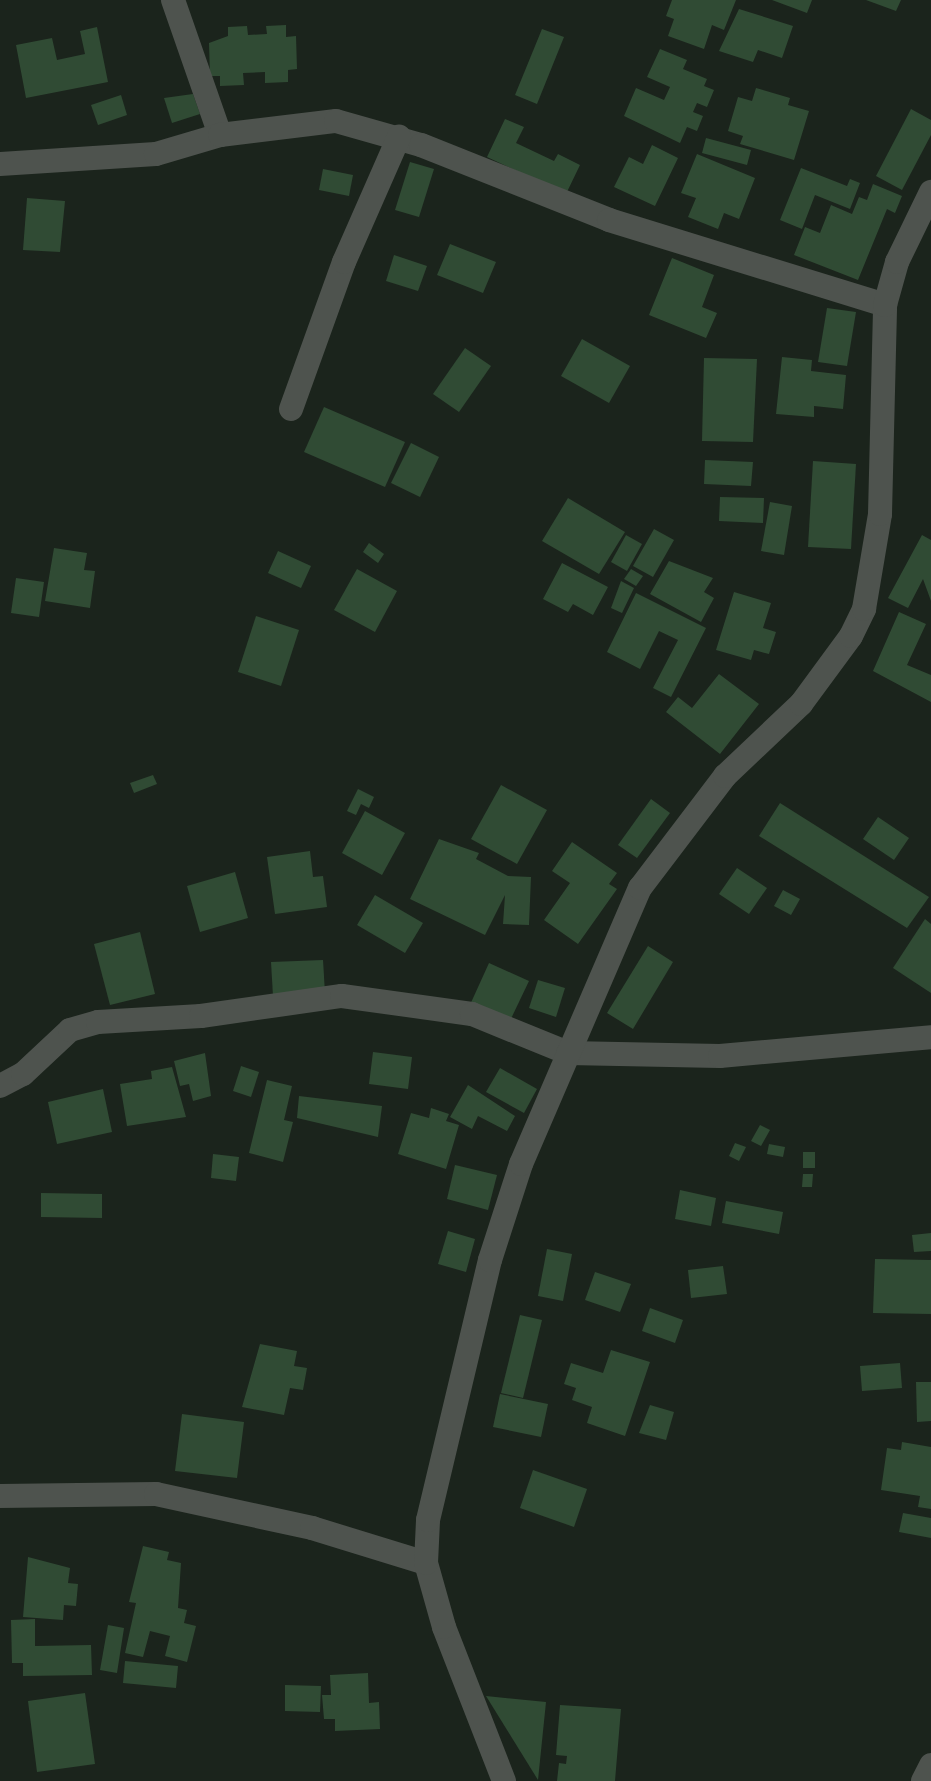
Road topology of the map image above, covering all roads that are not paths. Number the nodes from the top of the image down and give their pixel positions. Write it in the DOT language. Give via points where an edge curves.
graph roads {
  1 [pos="173,0"];
  2 [pos="220,135"];
  3 [pos="399,137"];
  4 [pos="0,164"];
  5 [pos="931,192"];
  6 [pos="885,305"];
  7 [pos="291,409"];
  8 [pos="931,1037"];
  9 [pos="568,1053"];
  10 [pos="0,1086"];
  11 [pos="0,1496"];
  12 [pos="426,1563"];
  13 [pos="931,1765"];
  14 [pos="504,1781"];
  15 [pos="923,1781"];
  1 -- 2 [label="street"];
  2 -- 3 [label="street" via="336,121"];
  2 -- 4 [label="street" via="156,154"];
  3 -- 6 [label="street" via="609,220"];
  3 -- 7 [label="street" via="344,262"];
  5 -- 6 [label="street" via="897,262"];
  6 -- 9 [label="street" via="880,514 864,609 801,704 725,776 640,888"];
  8 -- 9 [label="street" via="720,1056"];
  9 -- 10 [label="street" via="472,1014 342,996 201,1016 98,1022 70,1030 23,1074"];
  9 -- 12 [label="street" via="521,1164 490,1260 428,1520"];
  11 -- 12 [label="street" via="156,1494 312,1528"];
  12 -- 14 [label="street" via="444,1627"];
  13 -- 15 [label="street"];
}
